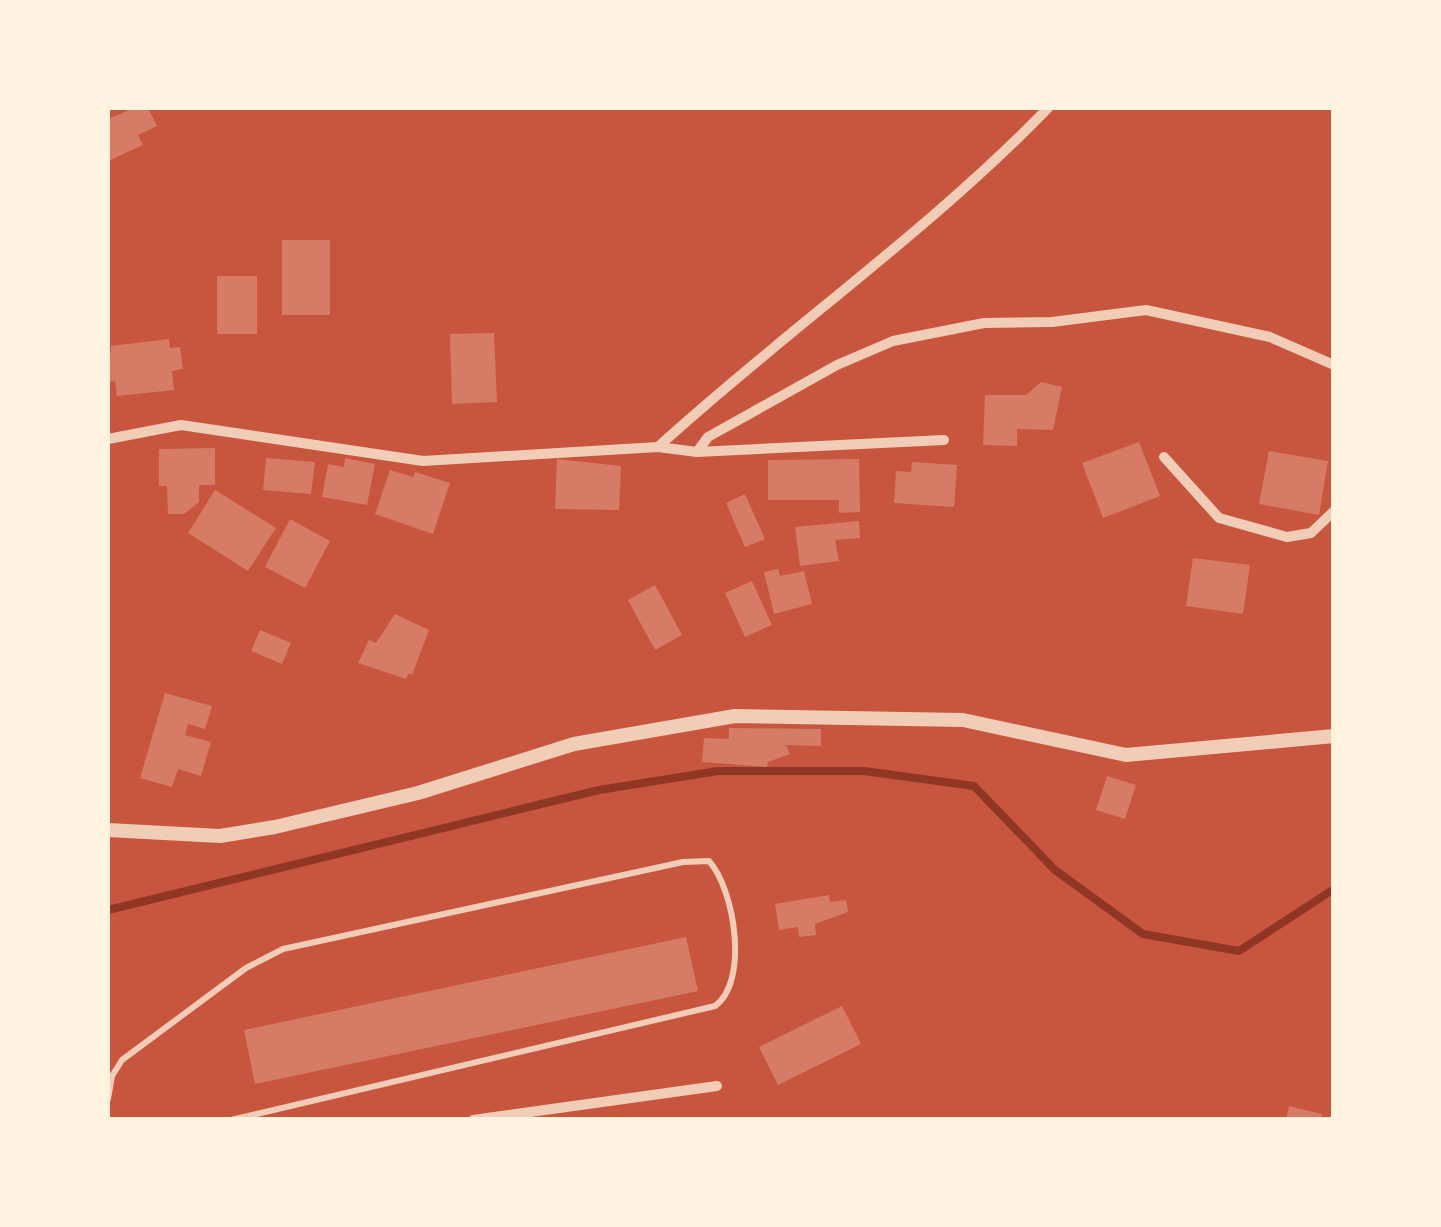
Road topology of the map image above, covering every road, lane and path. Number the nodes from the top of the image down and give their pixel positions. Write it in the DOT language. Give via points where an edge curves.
graph roads {
  1 [pos="1048,108"];
  2 [pos="1334,365"];
  3 [pos="108,439"];
  4 [pos="944,440"];
  5 [pos="658,447"];
  6 [pos="697,452"];
  7 [pos="1164,457"];
  8 [pos="1334,511"];
  9 [pos="1334,736"];
  10 [pos="108,830"];
  11 [pos="717,1086"];
  12 [pos="108,1099"];
  13 [pos="542,1113"];
  14 [pos="231,1120"];
  15 [pos="474,1120"];
  1 -- 5 [label="street" via="996,161"];
  2 -- 6 [label="street" via="1270,337 1146,310 984,323 893,341 836,365 708,437"];
  3 -- 5 [label="street" via="181,425 423,461"];
  4 -- 6 [label="street"];
  5 -- 6 [label="street"];
  7 -- 8 [label="street" via="1219,518 1287,538 1311,533"];
  9 -- 10 [label="street" via="1126,755 963,720 735,716 574,744 418,793 276,827 220,836"];
  11 -- 13 [label="street"];
  12 -- 14 [label="lane" via="122,1060 246,968 283,949 683,862 710,861 720,873 736,931 732,981 727,997 714,1006"];
  13 -- 15 [label="street"];
}
